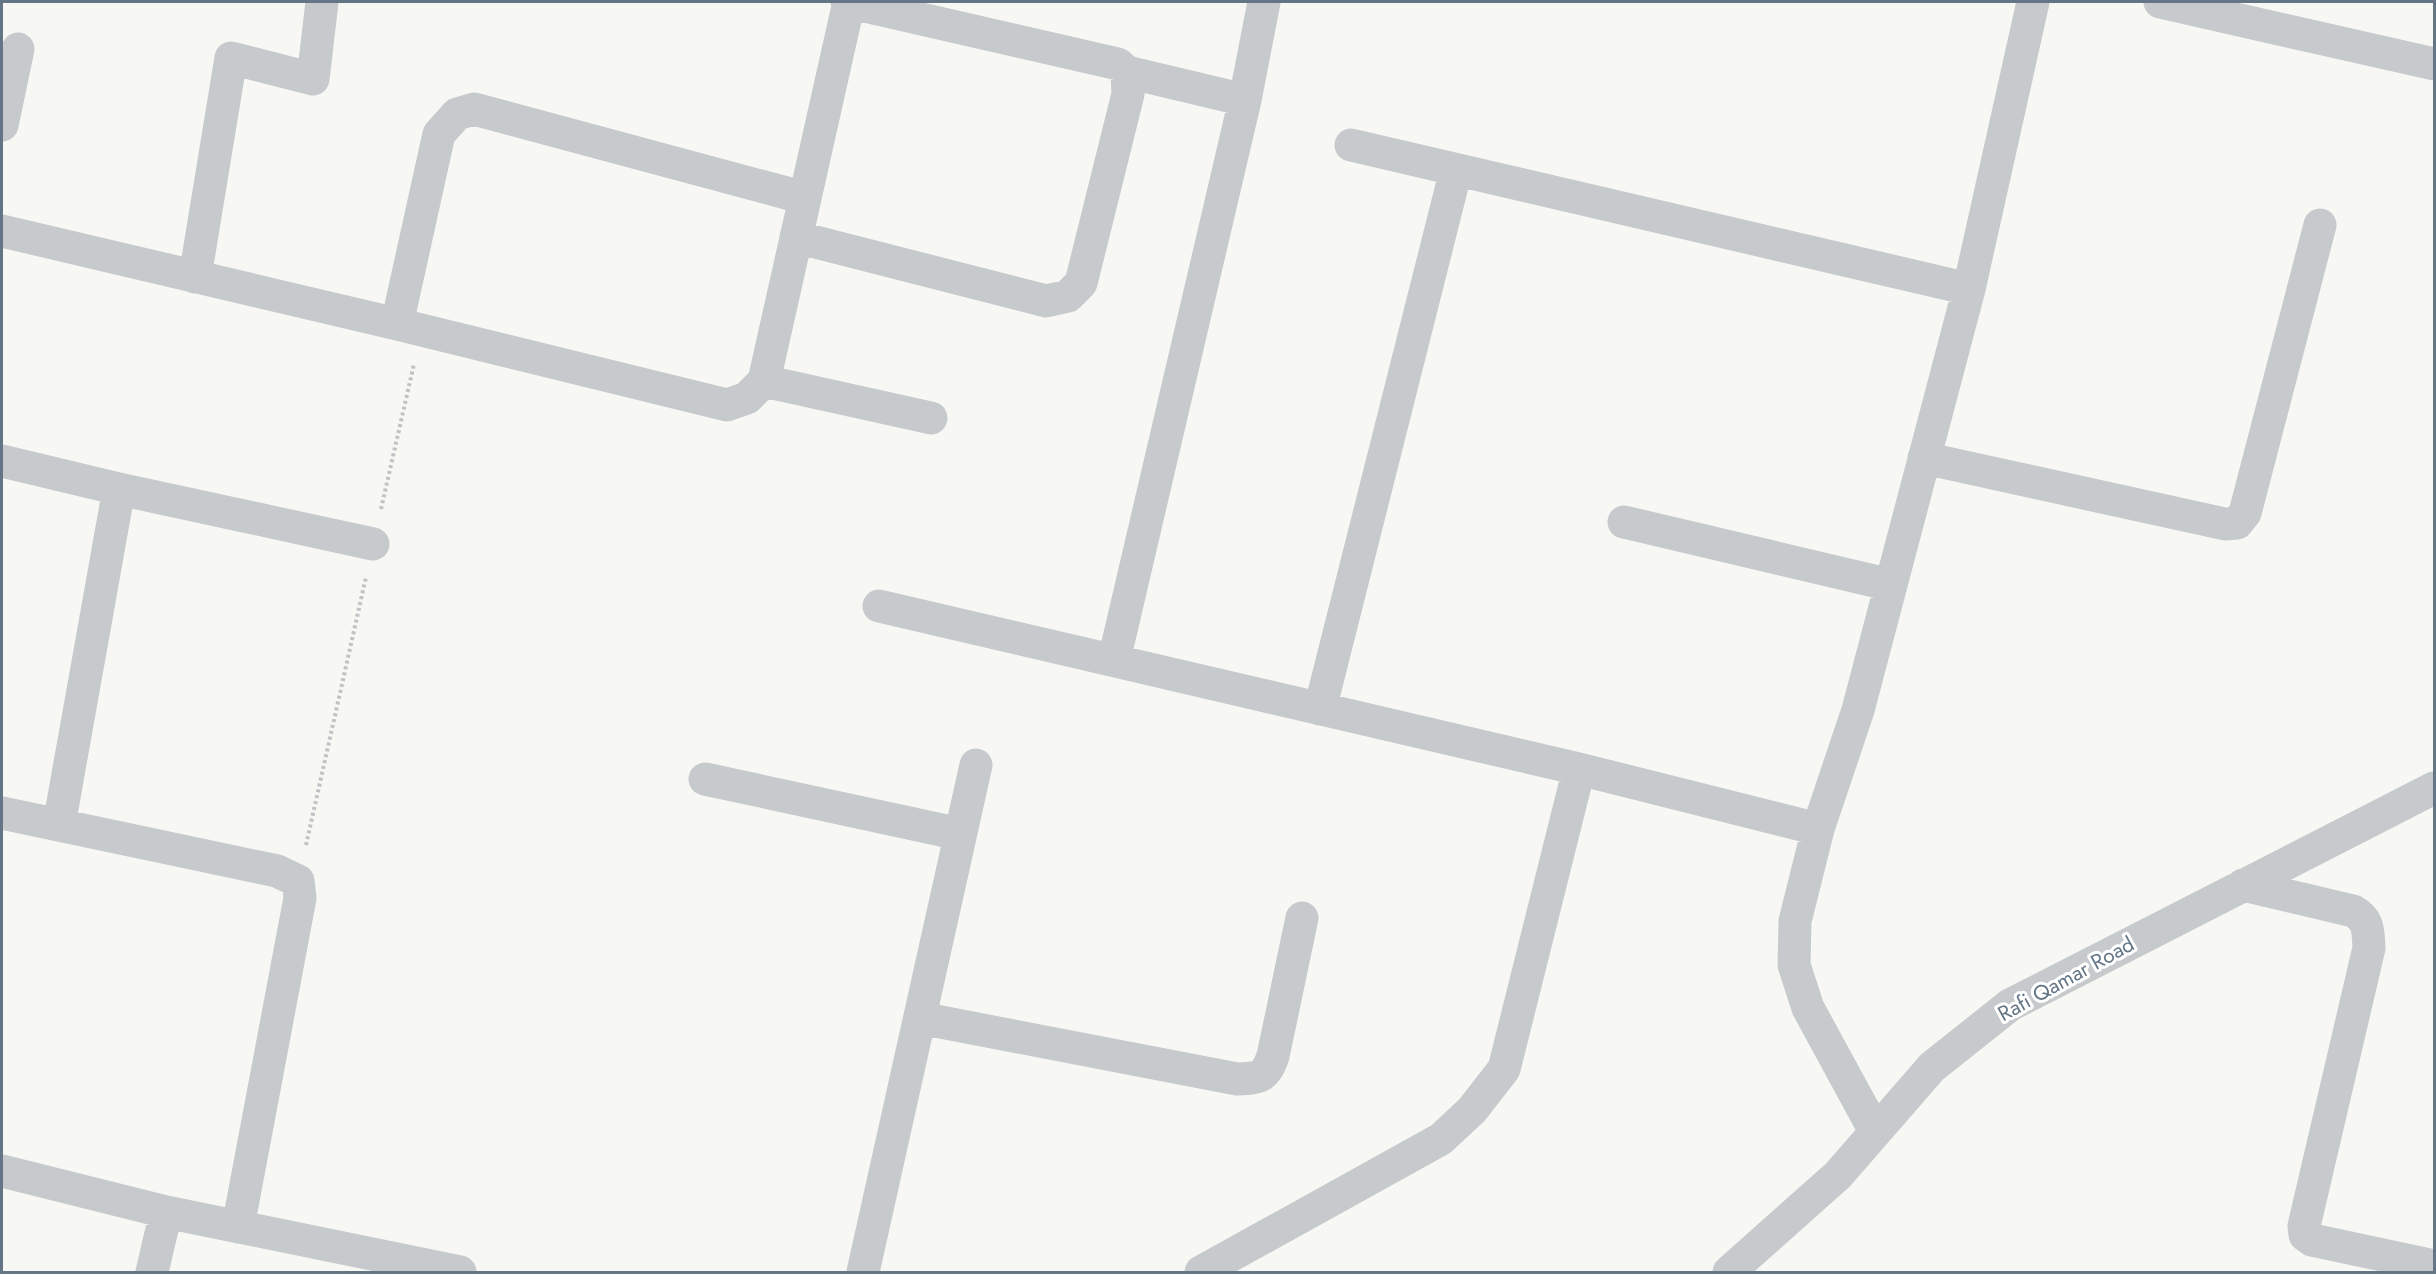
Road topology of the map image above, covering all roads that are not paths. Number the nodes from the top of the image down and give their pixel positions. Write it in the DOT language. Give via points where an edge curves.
graph roads {
  1 [pos="322,2"];
  2 [pos="848,2"];
  3 [pos="1264,2"];
  4 [pos="2033,2"];
  5 [pos="2160,2"];
  6 [pos="18,49"];
  7 [pos="2434,64"];
  8 [pos="1127,72"];
  9 [pos="1245,100"];
  10 [pos="2,125"];
  11 [pos="1351,145"];
  12 [pos="1456,170"];
  13 [pos="805,198"];
  14 [pos="2320,225"];
  15 [pos="2,231"];
  16 [pos="796,237"];
  17 [pos="195,277"];
  18 [pos="1969,289"];
  19 [pos="409,327"];
  20 [pos="764,381"];
  21 [pos="931,418"];
  22 [pos="1924,458"];
  23 [pos="2,461"];
  24 [pos="119,489"];
  25 [pos="1624,522"];
  26 [pos="374,544"];
  27 [pos="1891,585"];
  28 [pos="879,606"];
  29 [pos="1114,660"];
  30 [pos="1320,709"];
  31 [pos="976,765"];
  32 [pos="1579,769"];
  33 [pos="705,779"];
  34 [pos="2434,788"];
  35 [pos="2,813"];
  36 [pos="59,825"];
  37 [pos="1818,830"];
  38 [pos="960,834"];
  39 [pos="2243,885"];
  40 [pos="1302,918"];
  41 [pos="920,1018"];
  42 [pos="1875,1131"];
  43 [pos="2,1171"];
  44 [pos="166,1212"];
  45 [pos="238,1227"];
  46 [pos="2335,1259"];
  47 [pos="2434,1266"];
  48 [pos="152,1272"];
  49 [pos="460,1272"];
  50 [pos="863,1272"];
  51 [pos="1201,1272"];
  52 [pos="1729,1272"];
  1 -- 17 [label="street" via="313,79 231,58"];
  2 -- 8 [label="street" via="1119,64"];
  2 -- 13 [label="street"];
  3 -- 9 [label="street"];
  4 -- 18 [label="street"];
  5 -- 7 [label="street"];
  6 -- 10 [label="street"];
  8 -- 9 [label="street"];
  8 -- 16 [label="street" via="1128,94 1081,283 1068,296 1046,301"];
  9 -- 29 [label="street"];
  11 -- 12 [label="street"];
  12 -- 18 [label="street"];
  12 -- 30 [label="street"];
  13 -- 16 [label="street"];
  13 -- 19 [label="street" via="474,109 456,114 439,134"];
  14 -- 22 [label="street" via="2245,513 2237,523 2225,525"];
  15 -- 17 [label="street"];
  16 -- 20 [label="street"];
  17 -- 19 [label="street"];
  18 -- 22 [label="street"];
  19 -- 20 [label="street" via="728,405 747,398"];
  20 -- 21 [label="street"];
  22 -- 27 [label="street"];
  23 -- 24 [label="street"];
  24 -- 26 [label="street"];
  24 -- 36 [label="street"];
  25 -- 27 [label="street"];
  27 -- 37 [label="street" via="1858,710"];
  28 -- 29 [label="street"];
  29 -- 30 [label="street"];
  30 -- 32 [label="street"];
  31 -- 38 [label="street"];
  32 -- 37 [label="street"];
  32 -- 51 [label="street" via="1504,1069 1472,1110 1441,1139"];
  33 -- 38 [label="street"];
  34 -- 39 [label="street, Rafi Qamar Road"];
  35 -- 36 [label="street"];
  36 -- 45 [label="street" via="277,871 298,881 300,898"];
  37 -- 42 [label="street" via="1796,921 1794,965 1808,1008"];
  38 -- 41 [label="street"];
  39 -- 42 [label="street, Rafi Qamar Road" via="2010,1005 1932,1067"];
  39 -- 46 [label="street" via="2353,911 2363,916 2368,929 2369,948 2304,1226 2305,1235"];
  40 -- 41 [label="street" via="1274,1056 1267,1072 1257,1078 1237,1079"];
  41 -- 50 [label="street"];
  42 -- 52 [label="street, Rafi Qamar Road" via="1838,1175"];
  43 -- 44 [label="street"];
  44 -- 45 [label="street"];
  44 -- 48 [label="street"];
  45 -- 49 [label="street"];
  46 -- 47 [label="street"];
}
